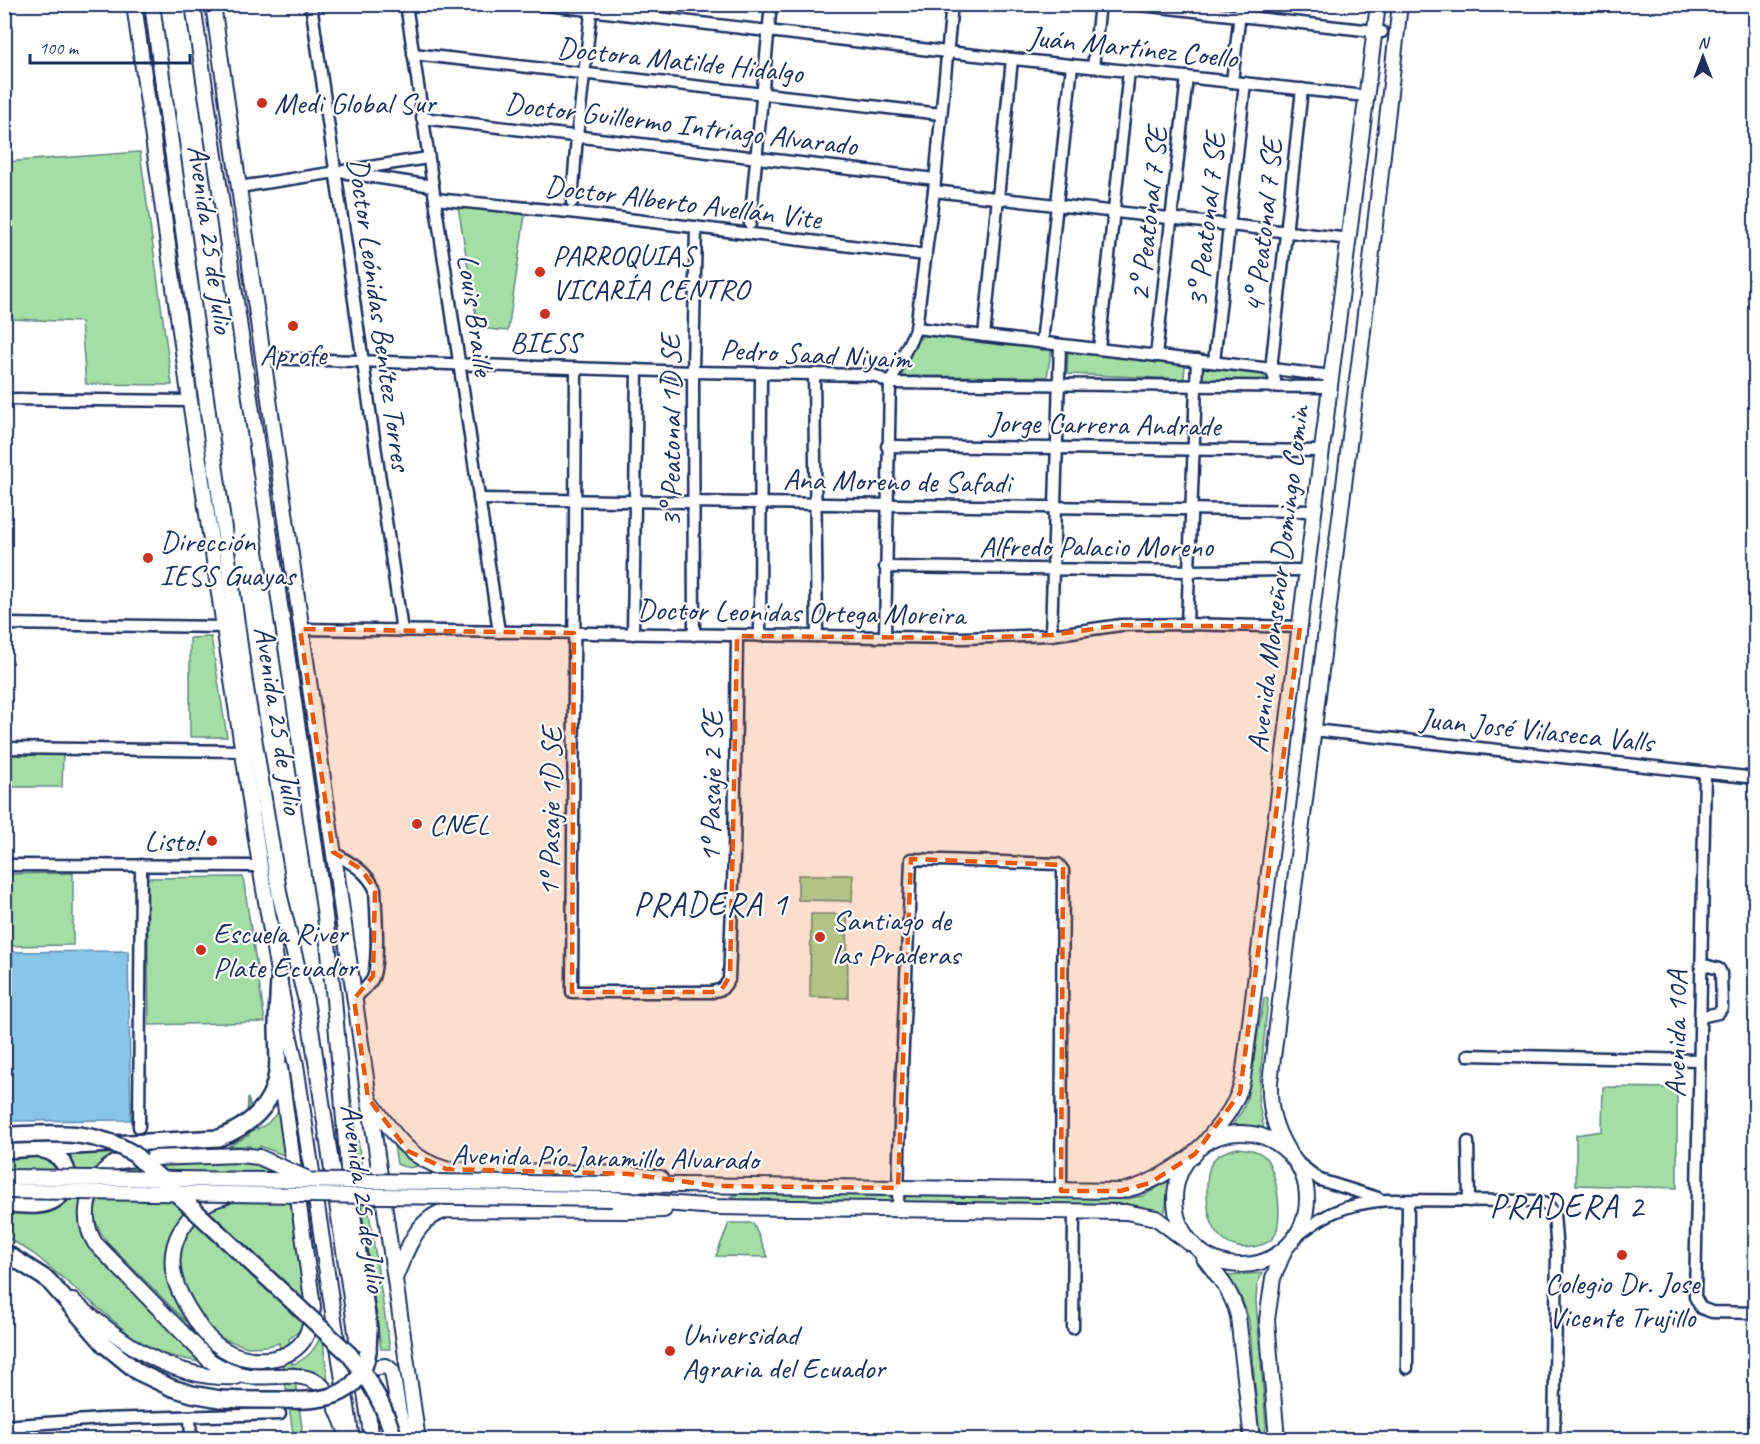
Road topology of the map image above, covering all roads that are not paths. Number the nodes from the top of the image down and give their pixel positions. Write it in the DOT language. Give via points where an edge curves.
graph roads {
  1 [pos="134,4"];
  2 [pos="151,4"];
  3 [pos="193,4"];
  4 [pos="201,4"];
  5 [pos="213,4"];
  6 [pos="311,4"];
  7 [pos="406,4"];
  8 [pos="538,4"];
  9 [pos="771,4"];
  10 [pos="952,4"];
  11 [pos="1100,4"];
  12 [pos="1132,4"];
  13 [pos="1378,4"];
  14 [pos="1400,4"];
  15 [pos="592,8"];
  16 [pos="1240,10"];
  17 [pos="197,27"];
  18 [pos="1378,31"];
  19 [pos="768,32"];
  20 [pos="139,42"];
  21 [pos="947,52"];
  22 [pos="413,54"];
  23 [pos="1012,59"];
  24 [pos="1072,65"];
  25 [pos="1093,68"];
  26 [pos="1129,71"];
  27 [pos="584,73"];
  28 [pos="1187,77"];
  29 [pos="1232,82"];
  30 [pos="1245,83"];
  31 [pos="1302,89"];
  32 [pos="762,93"];
  33 [pos="1366,96"];
  34 [pos="941,114"];
  35 [pos="422,118"];
  36 [pos="577,136"];
  37 [pos="755,157"];
  38 [pos="428,158"];
  39 [pos="335,171"];
  40 [pos="935,179"];
  41 [pos="433,186"];
  42 [pos="239,187"];
  43 [pos="934,191"];
  44 [pos="435,199"];
  45 [pos="999,199"];
  46 [pos="572,202"];
  47 [pos="1057,205"];
  48 [pos="1114,212"];
  49 [pos="1172,219"];
  50 [pos="750,224"];
  51 [pos="1229,225"];
  52 [pos="696,227"];
  53 [pos="1286,231"];
  54 [pos="1350,238"];
  55 [pos="926,255"];
  56 [pos="230,258"];
  57 [pos="176,296"];
  58 [pos="916,328"];
  59 [pos="260,330"];
  60 [pos="984,336"];
  61 [pos="1042,343"];
  62 [pos="1060,345"];
  63 [pos="1099,349"];
  64 [pos="1156,356"];
  65 [pos="264,358"];
  66 [pos="363,360"];
  67 [pos="1197,360"];
  68 [pos="1214,362"];
  69 [pos="459,364"];
  70 [pos="576,368"];
  71 [pos="1271,369"];
  72 [pos="637,370"];
  73 [pos="202,371"];
  74 [pos="693,372"];
  75 [pos="761,373"];
  76 [pos="814,374"];
  77 [pos="1331,382"];
  78 [pos="890,384"];
  79 [pos="1059,385"];
  80 [pos="1196,386"];
  81 [pos="1272,387"];
  82 [pos="4,399"];
  83 [pos="190,401"];
  84 [pos="887,446"];
  85 [pos="1057,448"];
  86 [pos="1193,449"];
  87 [pos="1322,451"];
  88 [pos="280,488"];
  89 [pos="479,499"];
  90 [pos="575,500"];
  91 [pos="635,501"];
  92 [pos="694,502"];
  93 [pos="760,503"];
  94 [pos="816,504"];
  95 [pos="887,505"];
  96 [pos="1055,508"];
  97 [pos="1191,510"];
  98 [pos="1314,511"];
  99 [pos="269,540"];
  100 [pos="885,567"];
  101 [pos="1053,570"];
  102 [pos="1307,570"];
  103 [pos="1189,571"];
  104 [pos="4,624"];
  105 [pos="1187,624"];
  106 [pos="225,627"];
  107 [pos="1300,627"];
  108 [pos="300,629"];
  109 [pos="402,631"];
  110 [pos="498,632"];
  111 [pos="574,633"];
  112 [pos="633,634"];
  113 [pos="694,635"];
  114 [pos="1051,635"];
  115 [pos="737,636"];
  116 [pos="760,636"];
  117 [pos="817,636"];
  118 [pos="885,637"];
  119 [pos="1313,730"];
  120 [pos="4,748"];
  121 [pos="243,752"];
  122 [pos="1705,772"];
  123 [pos="1755,778"];
  124 [pos="333,852"];
  125 [pos="4,865"];
  126 [pos="141,865"];
  127 [pos="260,866"];
  128 [pos="280,897"];
  129 [pos="324,916"];
  130 [pos="1701,964"];
  131 [pos="730,976"];
  132 [pos="279,981"];
  133 [pos="354,999"];
  134 [pos="1700,1017"];
  135 [pos="278,1054"];
  136 [pos="1468,1055"];
  137 [pos="1699,1060"];
  138 [pos="368,1098"];
  139 [pos="139,1127"];
  140 [pos="4,1135"];
  141 [pos="1468,1142"];
  142 [pos="34,1148"];
  143 [pos="4,1150"];
  144 [pos="1198,1150"];
  145 [pos="1290,1155"];
  146 [pos="4,1177"];
  147 [pos="316,1181"];
  148 [pos="716,1186"];
  149 [pos="898,1188"];
  150 [pos="4,1191"];
  151 [pos="1061,1191"];
  152 [pos="237,1193"];
  153 [pos="1387,1200"];
  154 [pos="1408,1201"];
  155 [pos="1469,1201"];
  156 [pos="4,1204"];
  157 [pos="351,1205"];
  158 [pos="716,1207"];
  159 [pos="898,1210"];
  160 [pos="1074,1211"];
  161 [pos="1189,1243"];
  162 [pos="1289,1244"];
  163 [pos="4,1252"];
  164 [pos="1200,1254"];
  165 [pos="395,1278"];
  166 [pos="48,1280"];
  167 [pos="1755,1313"];
  168 [pos="1073,1328"];
  169 [pos="1407,1368"];
  170 [pos="249,1376"];
  171 [pos="280,1414"];
  172 [pos="369,1414"];
  173 [pos="190,1418"];
  174 [pos="21,1425"];
  175 [pos="4,1426"];
  176 [pos="1252,1439"];
  177 [pos="22,1440"];
  178 [pos="191,1440"];
  179 [pos="351,1440"];
  180 [pos="371,1440"];
  181 [pos="394,1440"];
  182 [pos="407,1440"];
  183 [pos="418,1440"];
  184 [pos="1277,1440"];
  185 [pos="1554,1440"];
  1 -- 20 [label="main road, Avenida 25 de Julio"];
  2 -- 20 [label="main road"];
  2 -- 73 [label="main road, Avenida 25 de Julio"];
  3 -- 17 [label="main road, Avenida 25 de Julio"];
  4 -- 17 [label="main road"];
  5 -- 42 [label="main road, Avenida 25 de Julio"];
  6 -- 39 [label="street, Doctor Leónidas Benítez Torres"];
  7 -- 22 [label="street, Louis Braille"];
  8 -- 15 [label="street, Juán Martínez Coello"];
  9 -- 19 [label="street"];
  10 -- 21 [label="street"];
  11 -- 25 [label="street"];
  12 -- 16 [label="street"];
  13 -- 18 [label="main road, Avenida Monseñor Domingo Comin"];
  14 -- 119 [label="main road, Avenida Monseñor Domingo Comin"];
  15 -- 19 [label="street, Juán Martínez Coello"];
  15 -- 27 [label="street"];
  16 -- 18 [label="street"];
  16 -- 29 [label="street"];
  17 -- 56 [label="main road, Avenida 25 de Julio"];
  18 -- 33 [label="main road, Avenida Monseñor Domingo Comin"];
  19 -- 21 [label="street, Juán Martínez Coello"];
  19 -- 32 [label="street"];
  20 -- 57 [label="main road, Avenida 25 de Julio"];
  21 -- 23 [label="street, Juán Martínez Coello"];
  21 -- 34 [label="street"];
  22 -- 27 [label="street, Doctora Matilde Hidalgo"];
  22 -- 35 [label="street, Louis Braille"];
  23 -- 24 [label="street, Juán Martínez Coello"];
  23 -- 45 [label="street"];
  24 -- 25 [label="street, Juán Martínez Coello"];
  24 -- 47 [label="street"];
  25 -- 26 [label="street, Juán Martínez Coello"];
  26 -- 28 [label="street, Juán Martínez Coello"];
  26 -- 48 [label="street"];
  27 -- 32 [label="street, Doctora Matilde Hidalgo"];
  27 -- 36 [label="street"];
  28 -- 29 [label="street, Juán Martínez Coello"];
  28 -- 49 [label="street, 2° Peatonal 7 SE"];
  29 -- 30 [label="street, Juán Martínez Coello"];
  30 -- 31 [label="street, Juán Martínez Coello"];
  30 -- 51 [label="street, 3° Peatonal 7 SE"];
  31 -- 33 [label="street, Juán Martínez Coello"];
  31 -- 53 [label="street, 4° Peatonal 7 SE"];
  32 -- 34 [label="street, Doctora Matilde Hidalgo"];
  32 -- 37 [label="street"];
  33 -- 54 [label="main road, Avenida Monseñor Domingo Comin"];
  34 -- 40 [label="street"];
  35 -- 36 [label="street, Doctor Guillermo Intriago Alvarado"];
  35 -- 38 [label="street, Louis Braille"];
  36 -- 37 [label="street, Doctor Guillermo Intriago Alvarado"];
  36 -- 46 [label="street"];
  37 -- 40 [label="street, Doctor Guillermo Intriago Alvarado"];
  37 -- 50 [label="street"];
  38 -- 39 [label="street"];
  38 -- 41 [label="street, Louis Braille"];
  39 -- 41 [label="street"];
  39 -- 42 [label="street"];
  39 -- 66 [label="street, Doctor Leónidas Benítez Torres"];
  40 -- 43 [label="street"];
  41 -- 44 [label="street, Louis Braille"];
  42 -- 59 [label="main road, Avenida 25 de Julio"];
  43 -- 45 [label="street"];
  43 -- 55 [label="street"];
  44 -- 52 [label="street, Doctor Alberto Avellán Vite"];
  44 -- 69 [label="street, Louis Braille"];
  45 -- 47 [label="street"];
  45 -- 60 [label="street"];
  47 -- 48 [label="street"];
  47 -- 61 [label="street"];
  48 -- 49 [label="street"];
  48 -- 63 [label="street"];
  49 -- 51 [label="street"];
  49 -- 64 [label="street, 2° Peatonal 7 SE"];
  51 -- 53 [label="street"];
  51 -- 68 [label="street, 3° Peatonal 7 SE"];
  52 -- 55 [label="street, Doctor Alberto Avellán Vite"];
  52 -- 74 [label="street, 3° Peatonal 1D SE"];
  53 -- 54 [label="street"];
  53 -- 71 [label="street, 4° Peatonal 7 SE"];
  54 -- 77 [label="main road, Avenida Monseñor Domingo Comin"];
  55 -- 58 [label="street"];
  56 -- 59 [label="main road"];
  56 -- 99 [label="main road, Avenida 25 de Julio"];
  57 -- 73 [label="main road"];
  57 -- 83 [label="main road, Avenida 25 de Julio"];
  58 -- 60 [label="street, Pedro Saad Niyaim"];
  58 -- 78 [label="street"];
  59 -- 65 [label="main road, Avenida 25 de Julio"];
  60 -- 61 [label="street, Pedro Saad Niyaim"];
  61 -- 62 [label="street, Pedro Saad Niyaim"];
  62 -- 63 [label="street, Pedro Saad Niyaim"];
  62 -- 79 [label="street"];
  63 -- 64 [label="street, Pedro Saad Niyaim"];
  64 -- 67 [label="street, Pedro Saad Niyaim"];
  65 -- 66 [label="street, Pedro Saad Niyaim"];
  65 -- 88 [label="main road, Avenida 25 de Julio"];
  66 -- 69 [label="street, Pedro Saad Niyaim"];
  66 -- 109 [label="street, Doctor Leónidas Benítez Torres"];
  67 -- 68 [label="street, Pedro Saad Niyaim"];
  67 -- 80 [label="street"];
  68 -- 71 [label="street, Pedro Saad Niyaim"];
  69 -- 70 [label="street, Pedro Saad Niyaim"];
  69 -- 89 [label="street, Louis Braille"];
  70 -- 72 [label="street, Pedro Saad Niyaim"];
  70 -- 90 [label="street, 1º Pasaje 1D SE"];
  71 -- 77 [label="street, Pedro Saad Niyaim"];
  71 -- 81 [label="street, 4° Peatonal 7 SE" via="1275,376"];
  72 -- 74 [label="street, Pedro Saad Niyaim"];
  72 -- 91 [label="street"];
  73 -- 128 [label="main road, Avenida 25 de Julio" via="245,682"];
  74 -- 75 [label="street, Pedro Saad Niyaim"];
  74 -- 92 [label="street, 3° Peatonal 1D SE"];
  75 -- 76 [label="street, Pedro Saad Niyaim"];
  75 -- 93 [label="street"];
  76 -- 78 [label="street, Pedro Saad Niyaim" via="876,376"];
  76 -- 94 [label="street"];
  77 -- 81 [label="street, Pedro Saad Niyaim"];
  77 -- 87 [label="main road, Avenida Monseñor Domingo Comin"];
  78 -- 79 [label="street, Pedro Saad Niyaim"];
  78 -- 84 [label="street"];
  79 -- 80 [label="street, Pedro Saad Niyaim"];
  79 -- 85 [label="street"];
  80 -- 81 [label="street, Pedro Saad Niyaim"];
  80 -- 86 [label="street"];
  82 -- 83 [label="street"];
  83 -- 106 [label="main road, Avenida 25 de Julio"];
  84 -- 85 [label="street, Jorge Carrera Andrade"];
  84 -- 95 [label="street"];
  85 -- 86 [label="street, Jorge Carrera Andrade"];
  85 -- 96 [label="street"];
  86 -- 87 [label="street, Jorge Carrera Andrade"];
  86 -- 97 [label="street"];
  87 -- 98 [label="main road, Avenida Monseñor Domingo Comin"];
  88 -- 99 [label="main road"];
  88 -- 108 [label="main road, Avenida 25 de Julio"];
  89 -- 90 [label="street, Ana Moreno de Safadi"];
  89 -- 110 [label="street, Louis Braille"];
  90 -- 91 [label="street, Ana Moreno de Safadi"];
  90 -- 111 [label="street, 1º Pasaje 1D SE"];
  91 -- 92 [label="street, Ana Moreno de Safadi"];
  91 -- 112 [label="street"];
  92 -- 93 [label="street, Ana Moreno de Safadi"];
  92 -- 113 [label="street, 3° Peatonal 1D SE"];
  93 -- 94 [label="street, Ana Moreno de Safadi"];
  93 -- 116 [label="street"];
  94 -- 95 [label="street, Ana Moreno de Safadi"];
  94 -- 117 [label="street"];
  95 -- 96 [label="street, Ana Moreno de Safadi"];
  95 -- 100 [label="street"];
  96 -- 97 [label="street, Ana Moreno de Safadi"];
  96 -- 101 [label="street"];
  97 -- 98 [label="street, Ana Moreno de Safadi"];
  97 -- 103 [label="street"];
  98 -- 102 [label="main road, Avenida Monseñor Domingo Comin"];
  99 -- 129 [label="main road, Avenida 25 de Julio"];
  100 -- 101 [label="street, Alfredo Palacio Moreno"];
  100 -- 118 [label="street"];
  101 -- 103 [label="street, Alfredo Palacio Moreno"];
  101 -- 114 [label="street"];
  102 -- 103 [label="street, Alfredo Palacio Moreno"];
  102 -- 107 [label="main road, Avenida Monseñor Domingo Comin"];
  103 -- 105 [label="street"];
  104 -- 106 [label="street"];
  105 -- 107 [label="street, Doctor Leonidas Ortega Moreira"];
  105 -- 114 [label="street, Doctor Leonidas Ortega Moreira" via="1121,625"];
  106 -- 121 [label="main road, Avenida 25 de Julio"];
  107 -- 144 [label="main road, Avenida Monseñor Domingo Comin" via="1243,1078 1231,1110"];
  108 -- 109 [label="street, Doctor Leonidas Ortega Moreira"];
  108 -- 124 [label="main road, Avenida 25 de Julio"];
  109 -- 110 [label="street, Doctor Leonidas Ortega Moreira"];
  110 -- 111 [label="street, Doctor Leonidas Ortega Moreira"];
  111 -- 112 [label="street, Doctor Leonidas Ortega Moreira"];
  111 -- 131 [label="street, 1º Pasaje 1D SE" via="572,992 712,992 722,989"];
  112 -- 113 [label="street, Doctor Leonidas Ortega Moreira"];
  113 -- 115 [label="street, Doctor Leonidas Ortega Moreira"];
  114 -- 118 [label="street, Doctor Leonidas Ortega Moreira"];
  115 -- 116 [label="street, Doctor Leonidas Ortega Moreira"];
  115 -- 131 [label="street, 1º Pasaje 2 SE"];
  116 -- 117 [label="street, Doctor Leonidas Ortega Moreira"];
  117 -- 118 [label="street, Doctor Leonidas Ortega Moreira"];
  119 -- 122 [label="street, Juan José Vilaseca Valls"];
  119 -- 145 [label="main road, Avenida Monseñor Domingo Comin" via="1270,1082 1271,1111"];
  120 -- 121 [label="street"];
  121 -- 127 [label="main road, Avenida 25 de Julio"];
  122 -- 123 [label="street, Juan José Vilaseca Valls"];
  122 -- 130 [label="street, Avenida 10A"];
  124 -- 133 [label="main road, Avenida 25 de Julio"];
  124 -- 133 [label="street" via="360,869 375,889 373,976"];
  125 -- 126 [label="street"];
  126 -- 127 [label="street"];
  126 -- 139 [label="street"];
  127 -- 132 [label="main road, Avenida 25 de Julio"];
  128 -- 132 [label="main road"];
  128 -- 172 [label="main road, Avenida 25 de Julio" via="313,1041"];
  129 -- 133 [label="main road"];
  129 -- 157 [label="main road, Avenida 25 de Julio"];
  130 -- 134 [label="street, Avenida 10A"];
  130 -- 134 [label="street" via="1721,973 1722,1008"];
  132 -- 135 [label="highway"];
  132 -- 179 [label="main road, Avenida 25 de Julio" via="296,1065"];
  133 -- 138 [label="main road, Avenida 25 de Julio"];
  134 -- 137 [label="street, Avenida 10A"];
  135 -- 142 [label="highway" via="272,1094 250,1121 230,1134 219,1138"];
  135 -- 152 [label="main road, bridge" via="313,1306 303,1341 281,1356 246,1358 214,1343 183,1302 174,1278 175,1241 187,1220 207,1202"];
  136 -- 137 [label="street"];
  137 -- 167 [label="street, Avenida 10A" via="1695,1297 1701,1308 1712,1312"];
  138 -- 148 [label="main road" via="408,1151 446,1169 629,1174"];
  138 -- 165 [label="main road, Avenida 25 de Julio"];
  140 -- 181 [label="highway, bridge" via="89,1136 110,1141 134,1154 349,1354 381,1401"];
  141 -- 155 [label="street"];
  142 -- 143 [label="highway"];
  142 -- 156 [label="highway" via="49,1150 62,1159 67,1172 65,1188 49,1203"];
  144 -- 145 [label="main road" via="1214,1139 1241,1132 1268,1137"];
  144 -- 151 [label="main road, Avenida Pío Jaramillo Alvarado" via="1137,1188"];
  144 -- 161 [label="main road" via="1181,1177 1178,1190 1179,1218"];
  145 -- 153 [label="street" via="1320,1180"];
  145 -- 162 [label="main road" via="1303,1181 1305,1200 1302,1218"];
  146 -- 147 [label="main road, Avenida Pío Jaramillo Alvarado, bridge"];
  147 -- 148 [label="main road, Avenida Pío Jaramillo Alvarado, bridge"];
  147 -- 170 [label="main road, bridge" via="259,1157 239,1155 115,1163 101,1173 93,1186 87,1205 89,1230 104,1252 209,1360"];
  148 -- 149 [label="main road, Avenida Pío Jaramillo Alvarado"];
  149 -- 151 [label="main road, Avenida Pío Jaramillo Alvarado"];
  149 -- 151 [label="street" via="910,859 1058,864 1063,870"];
  149 -- 159 [label="street"];
  150 -- 152 [label="main road, Avenida Pío Jaramillo Alvarado, bridge"];
  152 -- 158 [label="main road, Avenida Pío Jaramillo Alvarado, bridge" via="612,1199"];
  153 -- 154 [label="street"];
  153 -- 162 [label="street" via="1328,1213"];
  154 -- 155 [label="street"];
  154 -- 169 [label="street"];
  155 -- 185 [label="street" via="1537,1201 1548,1205 1554,1214 1558,1297"];
  157 -- 166 [label="highway, bridge" via="369,1338 364,1367 355,1381 332,1397 320,1400 220,1399 172,1388 138,1372 105,1345"];
  158 -- 159 [label="main road, Avenida Pío Jaramillo Alvarado"];
  158 -- 165 [label="main road" via="447,1210 432,1215 420,1226"];
  159 -- 160 [label="main road, Avenida Pío Jaramillo Alvarado"];
  160 -- 161 [label="main road, Avenida Pío Jaramillo Alvarado" via="1149,1215"];
  160 -- 168 [label="street"];
  161 -- 164 [label="main road"];
  162 -- 164 [label="main road" via="1267,1260 1245,1266 1221,1264"];
  162 -- 184 [label="main road" via="1273,1278 1267,1320"];
  163 -- 166 [label="highway"];
  164 -- 176 [label="main road" via="1234,1300"];
  165 -- 183 [label="main road, Avenida 25 de Julio"];
  166 -- 170 [label="main road" via="131,1346 162,1363 192,1373"];
  170 -- 179 [label="main road" via="313,1380 326,1390"];
  171 -- 173 [label="street"];
  172 -- 180 [label="main road"];
  172 -- 182 [label="main road" via="369,1371 386,1366 394,1376"];
  173 -- 174 [label="street"];
  173 -- 178 [label="street"];
  174 -- 175 [label="street"];
  174 -- 177 [label="street"];
}
